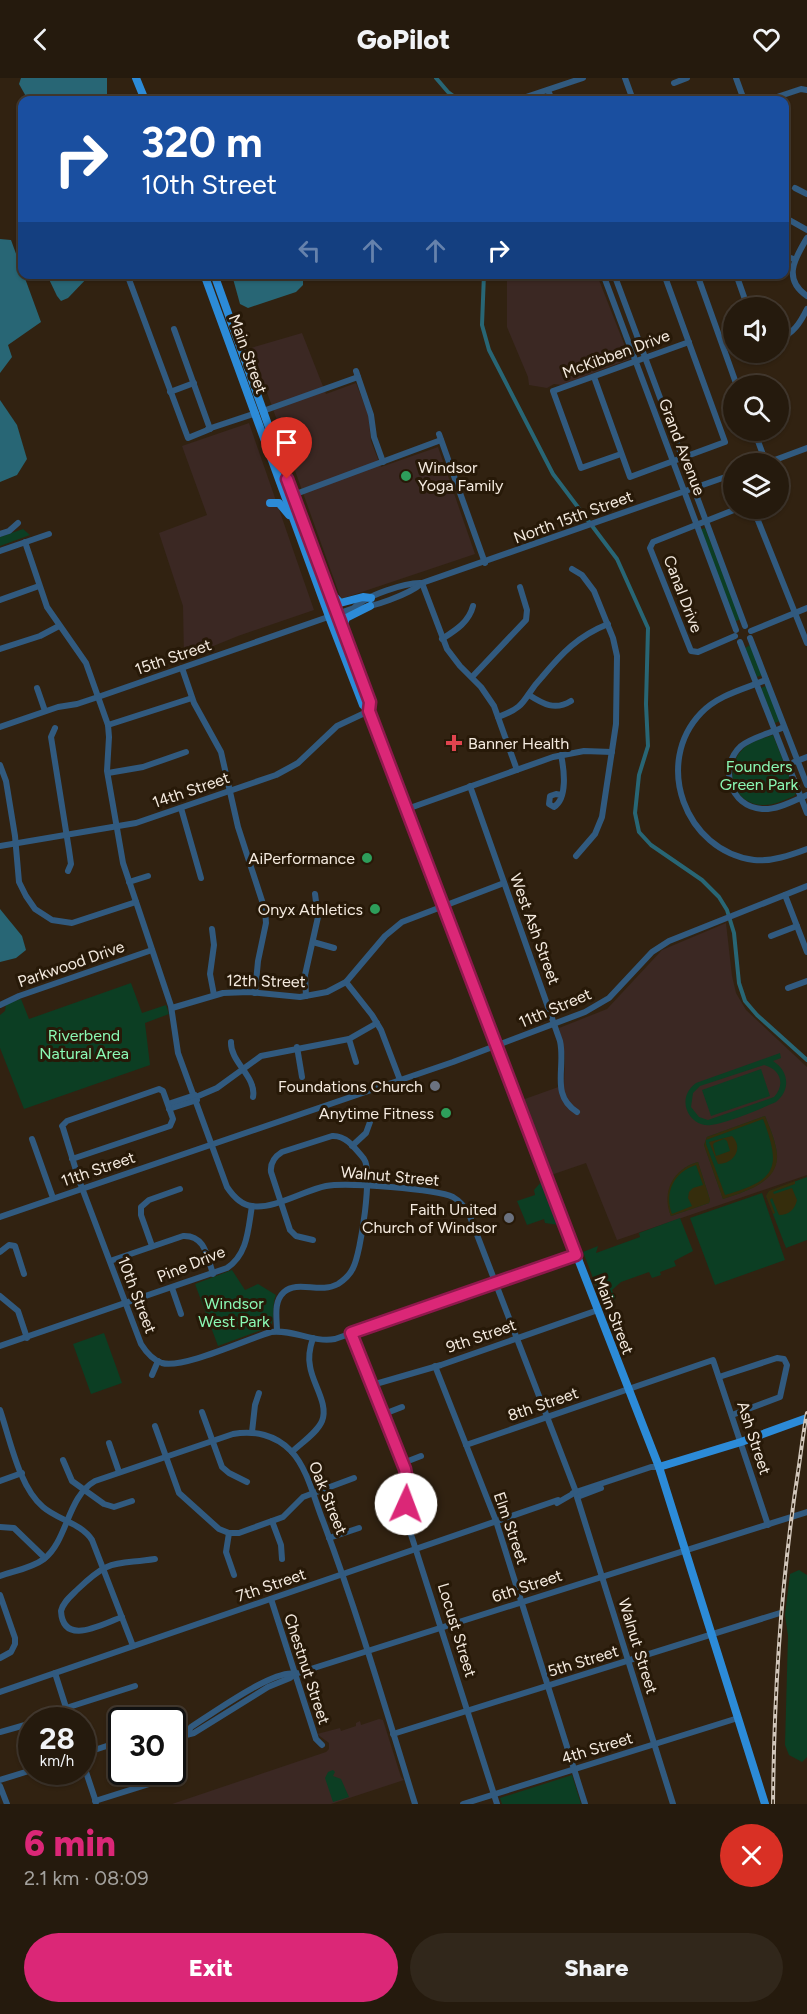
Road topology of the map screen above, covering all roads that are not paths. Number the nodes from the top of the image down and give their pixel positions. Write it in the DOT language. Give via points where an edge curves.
graph roads {
  1 [pos="136,78"];
  2 [pos="583,78"];
  3 [pos="625,78"];
  4 [pos="687,78"];
  5 [pos="736,78"];
  6 [pos="674,83"];
  7 [pos="548,90"];
  8 [pos="807,90"];
  9 [pos="538,93"];
  10 [pos="143,96"];
  11 [pos="529,96"];
  12 [pos="539,96"];
  13 [pos="550,96"];
  14 [pos="632,96"];
  15 [pos="743,96"];
  16 [pos="780,96"];
  17 [pos="795,188"];
  18 [pos="807,194"];
  19 [pos="789,220"];
  20 [pos="807,230"];
  21 [pos="807,238"];
  22 [pos="789,258"];
  23 [pos="794,259"];
  24 [pos="129,279"];
  25 [pos="206,279"];
  26 [pos="216,279"];
  27 [pos="605,279"];
  28 [pos="616,279"];
  29 [pos="666,279"];
  30 [pos="699,279"];
  31 [pos="738,279"];
  32 [pos="807,296"];
  33 [pos="744,297"];
  34 [pos="807,309"];
  35 [pos="174,329"];
  36 [pos="789,335"];
  37 [pos="689,342"];
  38 [pos="645,358"];
  39 [pos="635,362"];
  40 [pos="733,375"];
  41 [pos="594,377"];
  42 [pos="194,383"];
  43 [pos="170,392"];
  44 [pos="259,412"];
  45 [pos="210,429"];
  46 [pos="807,448"];
  47 [pos="621,454"];
  48 [pos="789,454"];
  49 [pos="682,458"];
  50 [pos="673,461"];
  51 [pos="383,462"];
  52 [pos="723,478"];
  53 [pos="694,488"];
  54 [pos="684,492"];
  55 [pos="289,495"];
  56 [pos="270,503"];
  57 [pos="723,514"];
  58 [pos="757,519"];
  59 [pos="706,521"];
  60 [pos="18,523"];
  61 [pos="697,525"];
  62 [pos="0,534"];
  63 [pos="49,534"];
  64 [pos="305,539"];
  65 [pos="24,542"];
  66 [pos="0,550"];
  67 [pos="484,563"];
  68 [pos="320,567"];
  69 [pos="572,569"];
  70 [pos="422,584"];
  71 [pos="39,586"];
  72 [pos="520,587"];
  73 [pos="399,591"];
  74 [pos="0,600"];
  75 [pos="371,602"];
  76 [pos="473,606"];
  77 [pos="807,608"];
  78 [pos="795,613"];
  79 [pos="332,615"];
  80 [pos="608,624"];
  81 [pos="59,626"];
  82 [pos="749,632"];
  83 [pos="735,633"];
  84 [pos="442,639"];
  85 [pos="740,642"];
  86 [pos="807,643"];
  87 [pos="0,649"];
  88 [pos="354,661"];
  89 [pos="182,668"];
  90 [pos="472,677"];
  91 [pos="766,680"];
  92 [pos="757,684"];
  93 [pos="37,688"];
  94 [pos="529,695"];
  95 [pos="98,697"];
  96 [pos="192,698"];
  97 [pos="571,701"];
  98 [pos="45,711"];
  99 [pos="369,711"];
  100 [pos="498,717"];
  101 [pos="108,725"];
  102 [pos="0,727"];
  103 [pos="784,727"];
  104 [pos="56,728"];
  105 [pos="775,731"];
  106 [pos="186,752"];
  107 [pos="612,752"];
  108 [pos="561,755"];
  109 [pos="807,757"];
  110 [pos="797,761"];
  111 [pos="788,764"];
  112 [pos="0,765"];
  113 [pos="517,770"];
  114 [pos="108,773"];
  115 [pos="807,785"];
  116 [pos="470,786"];
  117 [pos="229,791"];
  118 [pos="561,795"];
  119 [pos="804,797"];
  120 [pos="181,808"];
  121 [pos="407,809"];
  122 [pos="807,813"];
  123 [pos="117,826"];
  124 [pos="67,834"];
  125 [pos="16,843"];
  126 [pos="0,846"];
  127 [pos="807,849"];
  128 [pos="576,856"];
  129 [pos="68,871"];
  130 [pos="147,876"];
  131 [pos="201,878"];
  132 [pos="129,882"];
  133 [pos="504,883"];
  134 [pos="807,886"];
  135 [pos="315,894"];
  136 [pos="785,895"];
  137 [pos="136,902"];
  138 [pos="444,906"];
  139 [pos="797,926"];
  140 [pos="212,928"];
  141 [pos="771,936"];
  142 [pos="313,942"];
  143 [pos="334,948"];
  144 [pos="152,950"];
  145 [pos="807,952"];
  146 [pos="807,981"];
  147 [pos="346,982"];
  148 [pos="788,988"];
  149 [pos="255,993"];
  150 [pos="214,995"];
  151 [pos="306,996"];
  152 [pos="0,1005"];
  153 [pos="172,1008"];
  154 [pos="377,1023"];
  155 [pos="555,1024"];
  156 [pos="349,1039"];
  157 [pos="231,1042"];
  158 [pos="297,1047"];
  159 [pos="496,1047"];
  160 [pos="356,1062"];
  161 [pos="242,1069"];
  162 [pos="302,1077"];
  163 [pos="400,1080"];
  164 [pos="196,1097"];
  165 [pos="252,1097"];
  166 [pos="169,1106"];
  167 [pos="577,1112"];
  168 [pos="370,1122"];
  169 [pos="32,1139"];
  170 [pos="212,1144"];
  171 [pos="352,1146"];
  172 [pos="72,1159"];
  173 [pos="367,1186"];
  174 [pos="82,1189"];
  175 [pos="180,1190"];
  176 [pos="53,1198"];
  177 [pos="280,1201"];
  178 [pos="252,1206"];
  179 [pos="0,1217"];
  180 [pos="313,1239"];
  181 [pos="152,1246"];
  182 [pos="0,1252"];
  183 [pos="576,1255"];
  184 [pos="110,1261"];
  185 [pos="24,1274"];
  186 [pos="213,1274"];
  187 [pos="496,1283"];
  188 [pos="172,1288"];
  189 [pos="0,1296"];
  190 [pos="126,1303"];
  191 [pos="598,1310"];
  192 [pos="181,1314"];
  193 [pos="277,1331"];
  194 [pos="351,1333"];
  195 [pos="27,1338"];
  196 [pos="312,1338"];
  197 [pos="517,1338"];
  198 [pos="0,1346"];
  199 [pos="713,1360"];
  200 [pos="158,1361"];
  201 [pos="435,1366"];
  202 [pos="152,1375"];
  203 [pos="719,1377"];
  204 [pos="372,1385"];
  205 [pos="628,1388"];
  206 [pos="259,1394"];
  207 [pos="402,1407"];
  208 [pos="0,1410"];
  209 [pos="202,1412"];
  210 [pos="384,1414"];
  211 [pos="732,1415"];
  212 [pos="546,1416"];
  213 [pos="807,1418"];
  214 [pos="807,1423"];
  215 [pos="3,1426"];
  216 [pos="155,1426"];
  217 [pos="252,1432"];
  218 [pos="768,1433"];
  219 [pos="212,1441"];
  220 [pos="741,1442"];
  221 [pos="109,1443"];
  222 [pos="466,1444"];
  223 [pos="292,1452"];
  224 [pos="166,1456"];
  225 [pos="421,1456"];
  226 [pos="63,1460"];
  227 [pos="403,1463"];
  228 [pos="659,1467"];
  229 [pos="119,1472"];
  230 [pos="22,1473"];
  231 [pos="354,1478"];
  232 [pos="0,1481"];
  233 [pos="247,1482"];
  234 [pos="84,1490"];
  235 [pos="312,1494"];
  236 [pos="577,1494"];
  237 [pos="132,1501"];
  238 [pos="807,1512"];
  239 [pos="67,1521"];
  240 [pos="272,1521"];
  241 [pos="496,1521"];
  242 [pos="768,1525"];
  243 [pos="0,1527"];
  244 [pos="358,1528"];
  245 [pos="229,1533"];
  246 [pos="329,1538"];
  247 [pos="417,1549"];
  248 [pos="686,1551"];
  249 [pos="45,1558"];
  250 [pos="155,1559"];
  251 [pos="282,1559"];
  252 [pos="103,1568"];
  253 [pos="342,1574"];
  254 [pos="234,1575"];
  255 [pos="0,1576"];
  256 [pos="602,1577"];
  257 [pos="0,1595"];
  258 [pos="270,1599"];
  259 [pos="521,1602"];
  260 [pos="780,1613"];
  261 [pos="122,1617"];
  262 [pos="442,1627"];
  263 [pos="712,1634"];
  264 [pos="133,1646"];
  265 [pos="367,1651"];
  266 [pos="0,1658"];
  267 [pos="628,1660"];
  268 [pos="55,1673"];
  269 [pos="295,1674"];
  270 [pos="135,1686"];
  271 [pos="548,1686"];
  272 [pos="0,1692"];
  273 [pos="66,1707"];
  274 [pos="69,1707"];
  275 [pos="468,1711"];
  276 [pos="738,1718"];
  277 [pos="18,1726"];
  278 [pos="0,1732"];
  279 [pos="393,1734"];
  280 [pos="655,1744"];
  281 [pos="322,1745"];
  282 [pos="574,1769"];
  283 [pos="18,1774"];
  284 [pos="0,1780"];
  285 [pos="90,1785"];
  286 [pos="149,1785"];
  287 [pos="0,1786"];
  288 [pos="494,1794"];
  289 [pos="96,1803"];
  290 [pos="765,1803"];
  291 [pos="7,1804"];
  292 [pos="415,1804"];
  293 [pos="464,1804"];
  294 [pos="497,1804"];
  295 [pos="585,1804"];
  296 [pos="674,1804"];
  297 [pos="755,1804"];
  1 -- 10 [label="main road"];
  2 -- 7 [label="street"];
  3 -- 14 [label="street"];
  4 -- 6 [label="street"];
  5 -- 15 [label="street"];
  7 -- 9 [label="street"];
  7 -- 13 [label="street"];
  8 -- 16 [label="street"];
  9 -- 11 [label="street"];
  9 -- 12 [label="street"];
  17 -- 18 [label="street"];
  19 -- 20 [label="street"];
  21 -- 23 [label="street"];
  22 -- 23 [label="street"];
  23 -- 32 [label="street" via="792,273 797,290"];
  24 -- 43 [label="street"];
  25 -- 44 [label="main road, Main Street"];
  26 -- 44 [label="main road, Main Street"];
  27 -- 39 [label="street, Grand Avenue"];
  28 -- 38 [label="street, Grand Avenue"];
  29 -- 37 [label="street"];
  30 -- 40 [label="street"];
  31 -- 33 [label="street"];
  34 -- 36 [label="street"];
  35 -- 42 [label="street"];
  37 -- 38 [label="street, McKibben Drive"];
  37 -- 49 [label="street" via="725,442"];
  38 -- 39 [label="street, McKibben Drive"];
  38 -- 49 [label="street, Grand Avenue"];
  39 -- 41 [label="street, McKibben Drive"];
  39 -- 50 [label="street, Grand Avenue"];
  41 -- 47 [label="street"];
  41 -- 47 [label="street, McKibben Drive" via="553,391 581,468"];
  42 -- 43 [label="street"];
  42 -- 45 [label="street"];
  43 -- 45 [label="street" via="187,437"];
  44 -- 45 [label="street"];
  44 -- 51 [label="street" via="357,374"];
  44 -- 55 [label="main road, Main Street" via="274,463"];
  44 -- 55 [label="main road" via="276,447"];
  46 -- 48 [label="street"];
  47 -- 50 [label="street" via="630,477"];
  49 -- 50 [label="street"];
  49 -- 53 [label="street, Grand Avenue"];
  50 -- 54 [label="street, Grand Avenue"];
  51 -- 55 [label="street"];
  51 -- 67 [label="street" via="440,437"];
  52 -- 53 [label="street, North 15th Street"];
  53 -- 54 [label="street, North 15th Street"];
  53 -- 59 [label="street, Grand Avenue"];
  54 -- 61 [label="street, Grand Avenue"];
  54 -- 67 [label="street, North 15th Street"];
  55 -- 64 [label="main road"];
  56 -- 64 [label="main road" via="285,508 295,533"];
  57 -- 59 [label="street"];
  58 -- 78 [label="street"];
  59 -- 61 [label="street"];
  59 -- 82 [label="street, Grand Avenue"];
  60 -- 62 [label="street"];
  61 -- 83 [label="street, Grand Avenue"];
  61 -- 83 [label="street, Canal Drive" via="653,542 650,550 693,652"];
  63 -- 65 [label="street"];
  64 -- 68 [label="main road, Main Street"];
  64 -- 79 [label="main road, Main Street"];
  65 -- 66 [label="street"];
  65 -- 71 [label="street"];
  67 -- 70 [label="street, North 15th Street"];
  68 -- 75 [label="main road" via="338,603 363,597"];
  68 -- 79 [label="main road, Main Street"];
  69 -- 80 [label="street" via="593,588"];
  70 -- 73 [label="street, North 15th Street"];
  70 -- 84 [label="street"];
  71 -- 74 [label="street"];
  71 -- 81 [label="street"];
  72 -- 90 [label="street" via="526,620"];
  73 -- 75 [label="street, 15th Street"];
  75 -- 79 [label="street, 15th Street"];
  75 -- 88 [label="main road" via="344,622"];
  76 -- 84 [label="street" via="465,622"];
  77 -- 78 [label="street"];
  78 -- 82 [label="street"];
  78 -- 86 [label="street"];
  79 -- 88 [label="main road, Main Street"];
  79 -- 89 [label="street, 15th Street"];
  79 -- 99 [label="main road, Main Street" via="363,705"];
  80 -- 94 [label="street" via="576,641"];
  80 -- 107 [label="street" via="617,656"];
  81 -- 87 [label="street"];
  81 -- 95 [label="street" via="86,663"];
  82 -- 83 [label="street" via="740,626"];
  82 -- 85 [label="street" via="746,642"];
  82 -- 91 [label="street, Grand Avenue"];
  83 -- 85 [label="street, Grand Avenue"];
  84 -- 90 [label="street"];
  85 -- 92 [label="street"];
  88 -- 99 [label="main road, Main Street" via="370,702"];
  89 -- 95 [label="street, 15th Street"];
  89 -- 96 [label="street"];
  90 -- 100 [label="street"];
  91 -- 92 [label="street"];
  91 -- 103 [label="street, Grand Avenue"];
  92 -- 105 [label="street"];
  92 -- 127 [label="street" via="720,698 701,713 686,735 677,775 683,804 709,842 730,853 754,860 779,858"];
  93 -- 98 [label="street"];
  94 -- 97 [label="street" via="554,707"];
  94 -- 100 [label="street" via="516,710"];
  95 -- 98 [label="street, 15th Street"];
  95 -- 101 [label="street"];
  96 -- 101 [label="street"];
  96 -- 117 [label="street" via="218,745"];
  98 -- 102 [label="street, 15th Street"];
  99 -- 117 [label="street, 14th Street" via="337,726 289,769"];
  99 -- 121 [label="main road, Main Street"];
  100 -- 113 [label="street"];
  101 -- 114 [label="street"];
  103 -- 105 [label="street"];
  103 -- 110 [label="street, Grand Avenue"];
  104 -- 124 [label="street" via="51,737"];
  105 -- 111 [label="street"];
  105 -- 119 [label="street" via="738,749 729,766 730,785 741,801 756,808 775,807"];
  106 -- 114 [label="street" via="143,767"];
  107 -- 108 [label="street"];
  107 -- 128 [label="street" via="600,822"];
  108 -- 113 [label="street"];
  108 -- 118 [label="street"];
  109 -- 110 [label="street"];
  110 -- 111 [label="street"];
  110 -- 115 [label="street, Grand Avenue"];
  111 -- 119 [label="street"];
  112 -- 125 [label="street"];
  113 -- 116 [label="street"];
  114 -- 123 [label="street"];
  116 -- 121 [label="street"];
  116 -- 133 [label="street, West Ash Street"];
  117 -- 120 [label="street, 14th Street"];
  117 -- 149 [label="street" via="266,913"];
  119 -- 122 [label="street"];
  120 -- 123 [label="street, 14th Street"];
  120 -- 131 [label="street"];
  121 -- 138 [label="main road, Main Street"];
  123 -- 124 [label="street, 14th Street"];
  123 -- 132 [label="street"];
  124 -- 125 [label="street, 14th Street"];
  124 -- 129 [label="street" via="71,864"];
  125 -- 126 [label="street, 14th Street"];
  125 -- 137 [label="street" via="21,887 35,909 48,918 78,922"];
  130 -- 132 [label="street"];
  132 -- 137 [label="street"];
  133 -- 138 [label="street, 12th Street"];
  133 -- 155 [label="street, West Ash Street"];
  134 -- 136 [label="street, 11th Street"];
  135 -- 142 [label="street" via="318,917"];
  136 -- 139 [label="street"];
  136 -- 155 [label="street, 11th Street" via="664,943 609,998"];
  137 -- 144 [label="street"];
  138 -- 147 [label="street, 12th Street" via="391,930"];
  138 -- 159 [label="main road, Main Street"];
  139 -- 141 [label="street"];
  139 -- 145 [label="street"];
  140 -- 150 [label="street" via="210,974"];
  142 -- 143 [label="street"];
  142 -- 151 [label="street" via="305,975"];
  144 -- 152 [label="street, Parkwood Drive"];
  144 -- 153 [label="street"];
  146 -- 148 [label="street"];
  147 -- 151 [label="street, 12th Street" via="327,992"];
  147 -- 154 [label="street"];
  149 -- 150 [label="street, 12th Street"];
  149 -- 151 [label="street, 12th Street"];
  150 -- 153 [label="street, 12th Street"];
  153 -- 164 [label="street" via="178,1053"];
  154 -- 156 [label="street"];
  154 -- 163 [label="street"];
  155 -- 159 [label="street, 11th Street"];
  155 -- 167 [label="street, West Ash Street" via="562,1054 561,1092 568,1107"];
  156 -- 158 [label="street"];
  156 -- 160 [label="street"];
  157 -- 161 [label="street" via="232,1053"];
  158 -- 161 [label="street" via="261,1056"];
  158 -- 162 [label="street"];
  159 -- 163 [label="street, 11th Street"];
  159 -- 183 [label="main road, Main Street"];
  161 -- 164 [label="street" via="217,1088"];
  161 -- 165 [label="street" via="253,1087"];
  163 -- 170 [label="street, 11th Street"];
  164 -- 166 [label="street"];
  164 -- 170 [label="street"];
  166 -- 172 [label="street" via="174,1124"];
  166 -- 172 [label="street, 10th Street" via="163,1088 60,1123"];
  168 -- 171 [label="street" via="366,1133"];
  169 -- 176 [label="street"];
  170 -- 174 [label="street, 11th Street"];
  170 -- 178 [label="street" via="227,1187 237,1199"];
  171 -- 173 [label="street" via="368,1166"];
  171 -- 177 [label="street" via="334,1135 279,1154 270,1168"];
  172 -- 174 [label="street, 10th Street"];
  173 -- 177 [label="street, Walnut Street" via="329,1185"];
  173 -- 187 [label="street, Walnut Street" via="435,1192 458,1200 469,1214"];
  173 -- 193 [label="street" via="354,1267 332,1287 294,1287 284,1292 277,1303"];
  174 -- 176 [label="street, 11th Street"];
  174 -- 184 [label="street, 10th Street"];
  175 -- 181 [label="street" via="139,1205"];
  176 -- 179 [label="street, 11th Street"];
  177 -- 178 [label="street, Walnut Street"];
  177 -- 180 [label="street" via="292,1233"];
  178 -- 186 [label="street, Pine Drive" via="242,1252 234,1264"];
  181 -- 184 [label="street"];
  181 -- 186 [label="street" via="183,1236 194,1237 204,1246"];
  182 -- 185 [label="street" via="9,1245 15,1246"];
  183 -- 187 [label="street"];
  183 -- 191 [label="main road, Main Street"];
  184 -- 190 [label="street, 10th Street"];
  186 -- 188 [label="street, Pine Drive"];
  187 -- 194 [label="street"];
  187 -- 197 [label="street, Walnut Street"];
  188 -- 190 [label="street, Pine Drive"];
  188 -- 192 [label="street"];
  189 -- 195 [label="street" via="16,1308"];
  190 -- 195 [label="street, Pine Drive"];
  190 -- 200 [label="street, 10th Street" via="144,1347"];
  191 -- 197 [label="street, 9th Street"];
  191 -- 205 [label="main road, Main Street"];
  193 -- 196 [label="street"];
  193 -- 200 [label="street" via="181,1363"];
  194 -- 196 [label="street" via="329,1340"];
  194 -- 204 [label="street, Locust Street"];
  195 -- 198 [label="street, Pine Drive"];
  196 -- 223 [label="street" via="310,1367 323,1418"];
  197 -- 201 [label="street, 9th Street"];
  197 -- 212 [label="street, Walnut Street"];
  199 -- 203 [label="street, Ash Street"];
  199 -- 205 [label="street, 8th Street"];
  200 -- 202 [label="street"];
  201 -- 204 [label="street, 9th Street"];
  201 -- 222 [label="street, Elm Street"];
  203 -- 211 [label="street, Ash Street"];
  203 -- 211 [label="street" via="777,1358 788,1365 782,1394 777,1399"];
  204 -- 210 [label="street, Locust Street"];
  205 -- 212 [label="street, 8th Street"];
  205 -- 228 [label="main road, Main Street"];
  206 -- 217 [label="street"];
  207 -- 210 [label="street"];
  208 -- 215 [label="street"];
  209 -- 219 [label="street"];
  210 -- 227 [label="street, Locust Street"];
  211 -- 220 [label="street, Ash Street"];
  212 -- 222 [label="street, 8th Street"];
  212 -- 236 [label="street, Walnut Street"];
  213 -- 218 [label="main road"];
  214 -- 218 [label="main road"];
  215 -- 230 [label="street"];
  216 -- 224 [label="street"];
  217 -- 219 [label="street"];
  217 -- 223 [label="street, Oak Street" via="277,1440"];
  218 -- 220 [label="main road, 7th Street"];
  219 -- 224 [label="street"];
  219 -- 233 [label="street" via="222,1467"];
  220 -- 228 [label="main road, 7th Street"];
  220 -- 242 [label="street, Ash Street"];
  221 -- 229 [label="street"];
  222 -- 241 [label="street, Elm Street"];
  223 -- 235 [label="street, Oak Street"];
  224 -- 229 [label="street"];
  224 -- 245 [label="street" via="181,1495 219,1529"];
  225 -- 227 [label="street"];
  226 -- 234 [label="street" via="69,1476"];
  227 -- 247 [label="street, Locust Street" via="407,1480 406,1516"];
  228 -- 236 [label="street, 7th Street"];
  228 -- 236 [label="street, 7th Street"];
  228 -- 248 [label="main road, Main Street"];
  229 -- 234 [label="street"];
  230 -- 232 [label="street"];
  230 -- 239 [label="street" via="38,1503"];
  231 -- 235 [label="street"];
  234 -- 237 [label="street" via="108,1506"];
  234 -- 239 [label="street"];
  235 -- 240 [label="street"];
  235 -- 246 [label="street, Oak Street"];
  236 -- 241 [label="street, 7th Street"];
  236 -- 256 [label="street, Walnut Street"];
  238 -- 242 [label="street, 6th Street"];
  239 -- 249 [label="street"];
  239 -- 252 [label="street" via="90,1536"];
  240 -- 245 [label="street"];
  240 -- 251 [label="street"];
  241 -- 247 [label="street, 7th Street"];
  241 -- 259 [label="street, Elm Street"];
  242 -- 248 [label="street, 6th Street"];
  243 -- 249 [label="street" via="14,1528"];
  244 -- 246 [label="street"];
  245 -- 254 [label="street" via="226,1552"];
  246 -- 253 [label="street, Oak Street"];
  247 -- 253 [label="street, 7th Street"];
  247 -- 262 [label="street, Locust Street"];
  248 -- 256 [label="street, 6th Street"];
  248 -- 263 [label="main road, Main Street"];
  249 -- 255 [label="street"];
  250 -- 252 [label="street" via="116,1562"];
  252 -- 261 [label="street"];
  252 -- 261 [label="street" via="66,1601 61,1618 69,1629 81,1632"];
  253 -- 258 [label="street, 7th Street"];
  253 -- 265 [label="street, Oak Street"];
  256 -- 259 [label="street, 6th Street"];
  256 -- 267 [label="street, Walnut Street"];
  257 -- 266 [label="street" via="15,1641 11,1652"];
  258 -- 264 [label="street, 7th Street"];
  258 -- 269 [label="street, Chestnut Street"];
  259 -- 262 [label="street, 6th Street"];
  259 -- 271 [label="street, Elm Street"];
  260 -- 263 [label="street, 5th Street"];
  261 -- 264 [label="street"];
  262 -- 265 [label="street, 6th Street"];
  262 -- 275 [label="street, Locust Street"];
  263 -- 267 [label="street, 5th Street"];
  263 -- 276 [label="main road, Main Street"];
  264 -- 268 [label="street, 7th Street"];
  265 -- 269 [label="street, 6th Street"];
  265 -- 279 [label="street, Oak Street"];
  267 -- 271 [label="street, 5th Street"];
  267 -- 280 [label="street, Walnut Street"];
  268 -- 272 [label="street, 7th Street"];
  268 -- 273 [label="street"];
  269 -- 269 [label="street, 6th Street" via="289,1672 265,1681 191,1727 186,1735"];
  269 -- 281 [label="street, Chestnut Street" via="316,1739"];
  270 -- 274 [label="street"];
  271 -- 275 [label="street, 5th Street"];
  271 -- 282 [label="street, Elm Street"];
  275 -- 279 [label="street, 5th Street"];
  275 -- 288 [label="street, Locust Street"];
  276 -- 280 [label="street, 4th Street"];
  276 -- 290 [label="main road, Main Street"];
  277 -- 278 [label="street"];
  279 -- 292 [label="street, Oak Street"];
  280 -- 282 [label="street, 4th Street"];
  280 -- 296 [label="street, Walnut Street"];
  282 -- 288 [label="street, 4th Street"];
  282 -- 295 [label="street, Elm Street"];
  283 -- 284 [label="street"];
  285 -- 289 [label="street"];
  286 -- 289 [label="street"];
  287 -- 291 [label="street"];
  288 -- 293 [label="street, 4th Street"];
  288 -- 294 [label="street, Locust Street"];
  290 -- 297 [label="street"];
}
